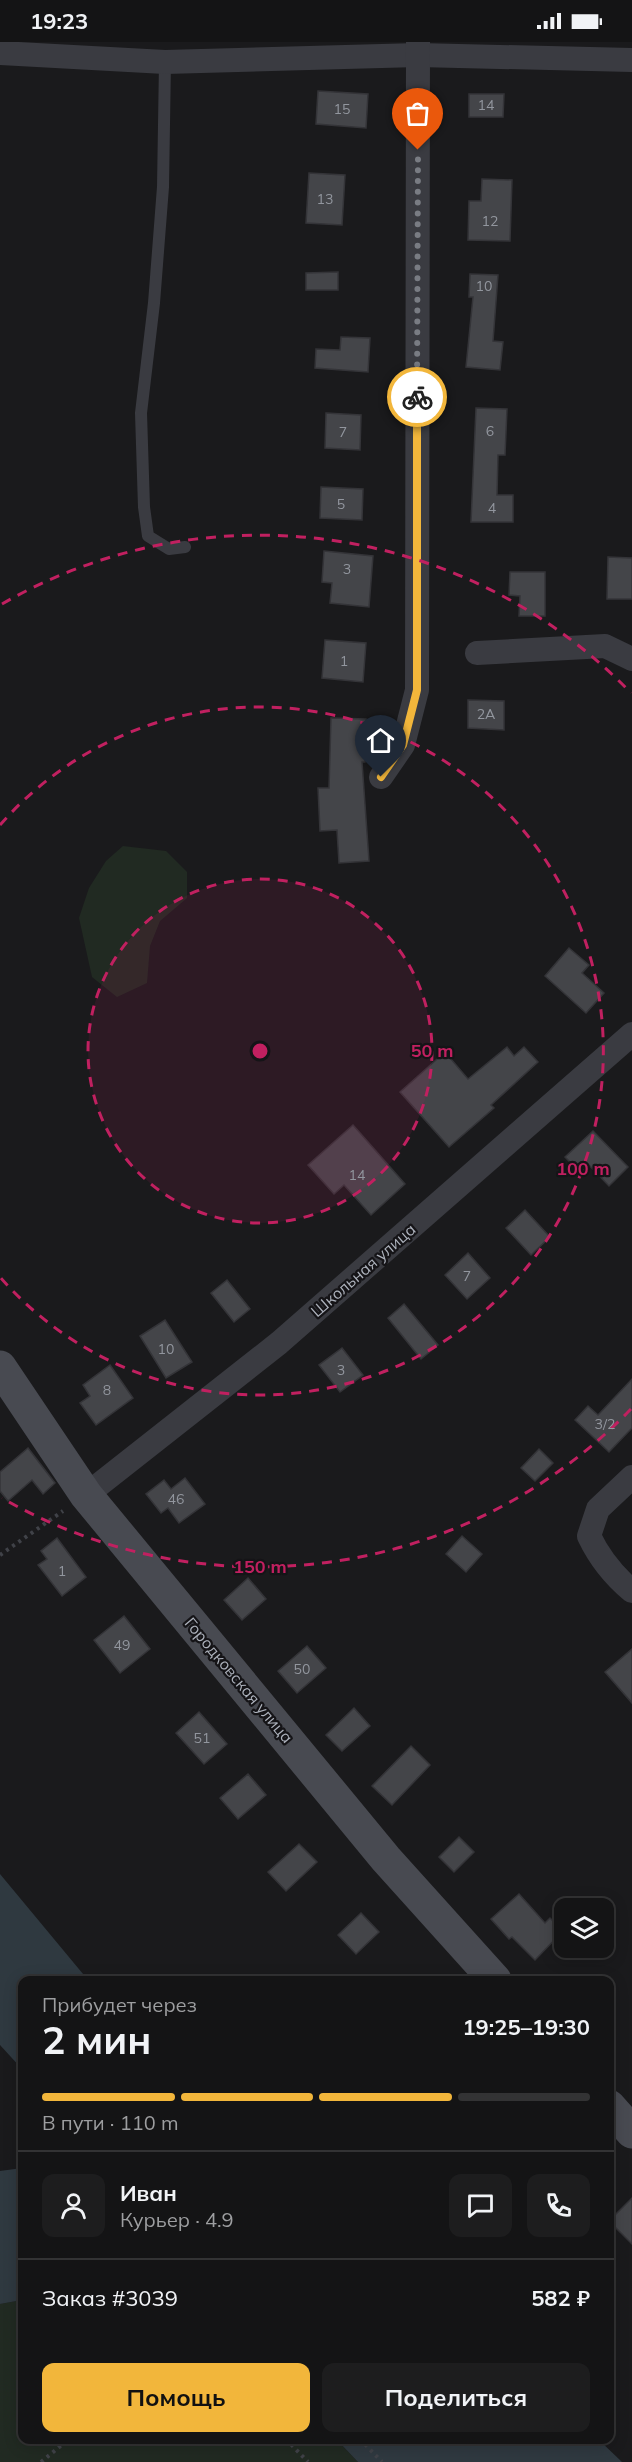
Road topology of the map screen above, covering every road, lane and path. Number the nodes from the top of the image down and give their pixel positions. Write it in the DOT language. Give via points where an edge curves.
graph roads {
  1 [pos="418,49"];
  2 [pos="0,53"];
  3 [pos="632,60"];
  4 [pos="165,62"];
  5 [pos="185,547"];
  6 [pos="477,653"];
  7 [pos="632,659"];
  8 [pos="381,777"];
  9 [pos="632,1034"];
  10 [pos="0,1367"];
  11 [pos="632,1477"];
  12 [pos="86,1496"];
  13 [pos="0,1555"];
  14 [pos="632,1591"];
  15 [pos="491,1976"];
  16 [pos="614,2112"];
  17 [pos="632,2132"];
  18 [pos="63,2444"];
  19 [pos="293,2444"];
  20 [pos="365,2444"];
  21 [pos="41,2462"];
  22 [pos="308,2462"];
  23 [pos="382,2462"];
  1 -- 3 [label="street"];
  1 -- 4 [label="street"];
  1 -- 8 [label="street" via="417,690 403,745"];
  2 -- 4 [label="street"];
  4 -- 5 [label="lane" via="163,187 141,412 144,507 148,536 169,549"];
  6 -- 7 [label="street" via="605,646"];
  9 -- 12 [label="street, Школьная улица" via="279,1343"];
  10 -- 12 [label="main road, Городковская улица"];
  11 -- 14 [label="street" via="598,1509 589,1536 596,1550"];
  12 -- 13 [label="path"];
  12 -- 15 [label="main road, Городковская улица" via="387,1859"];
  16 -- 17 [label="main road"];
  18 -- 21 [label="path"];
  19 -- 22 [label="path"];
  20 -- 23 [label="path"];
}
